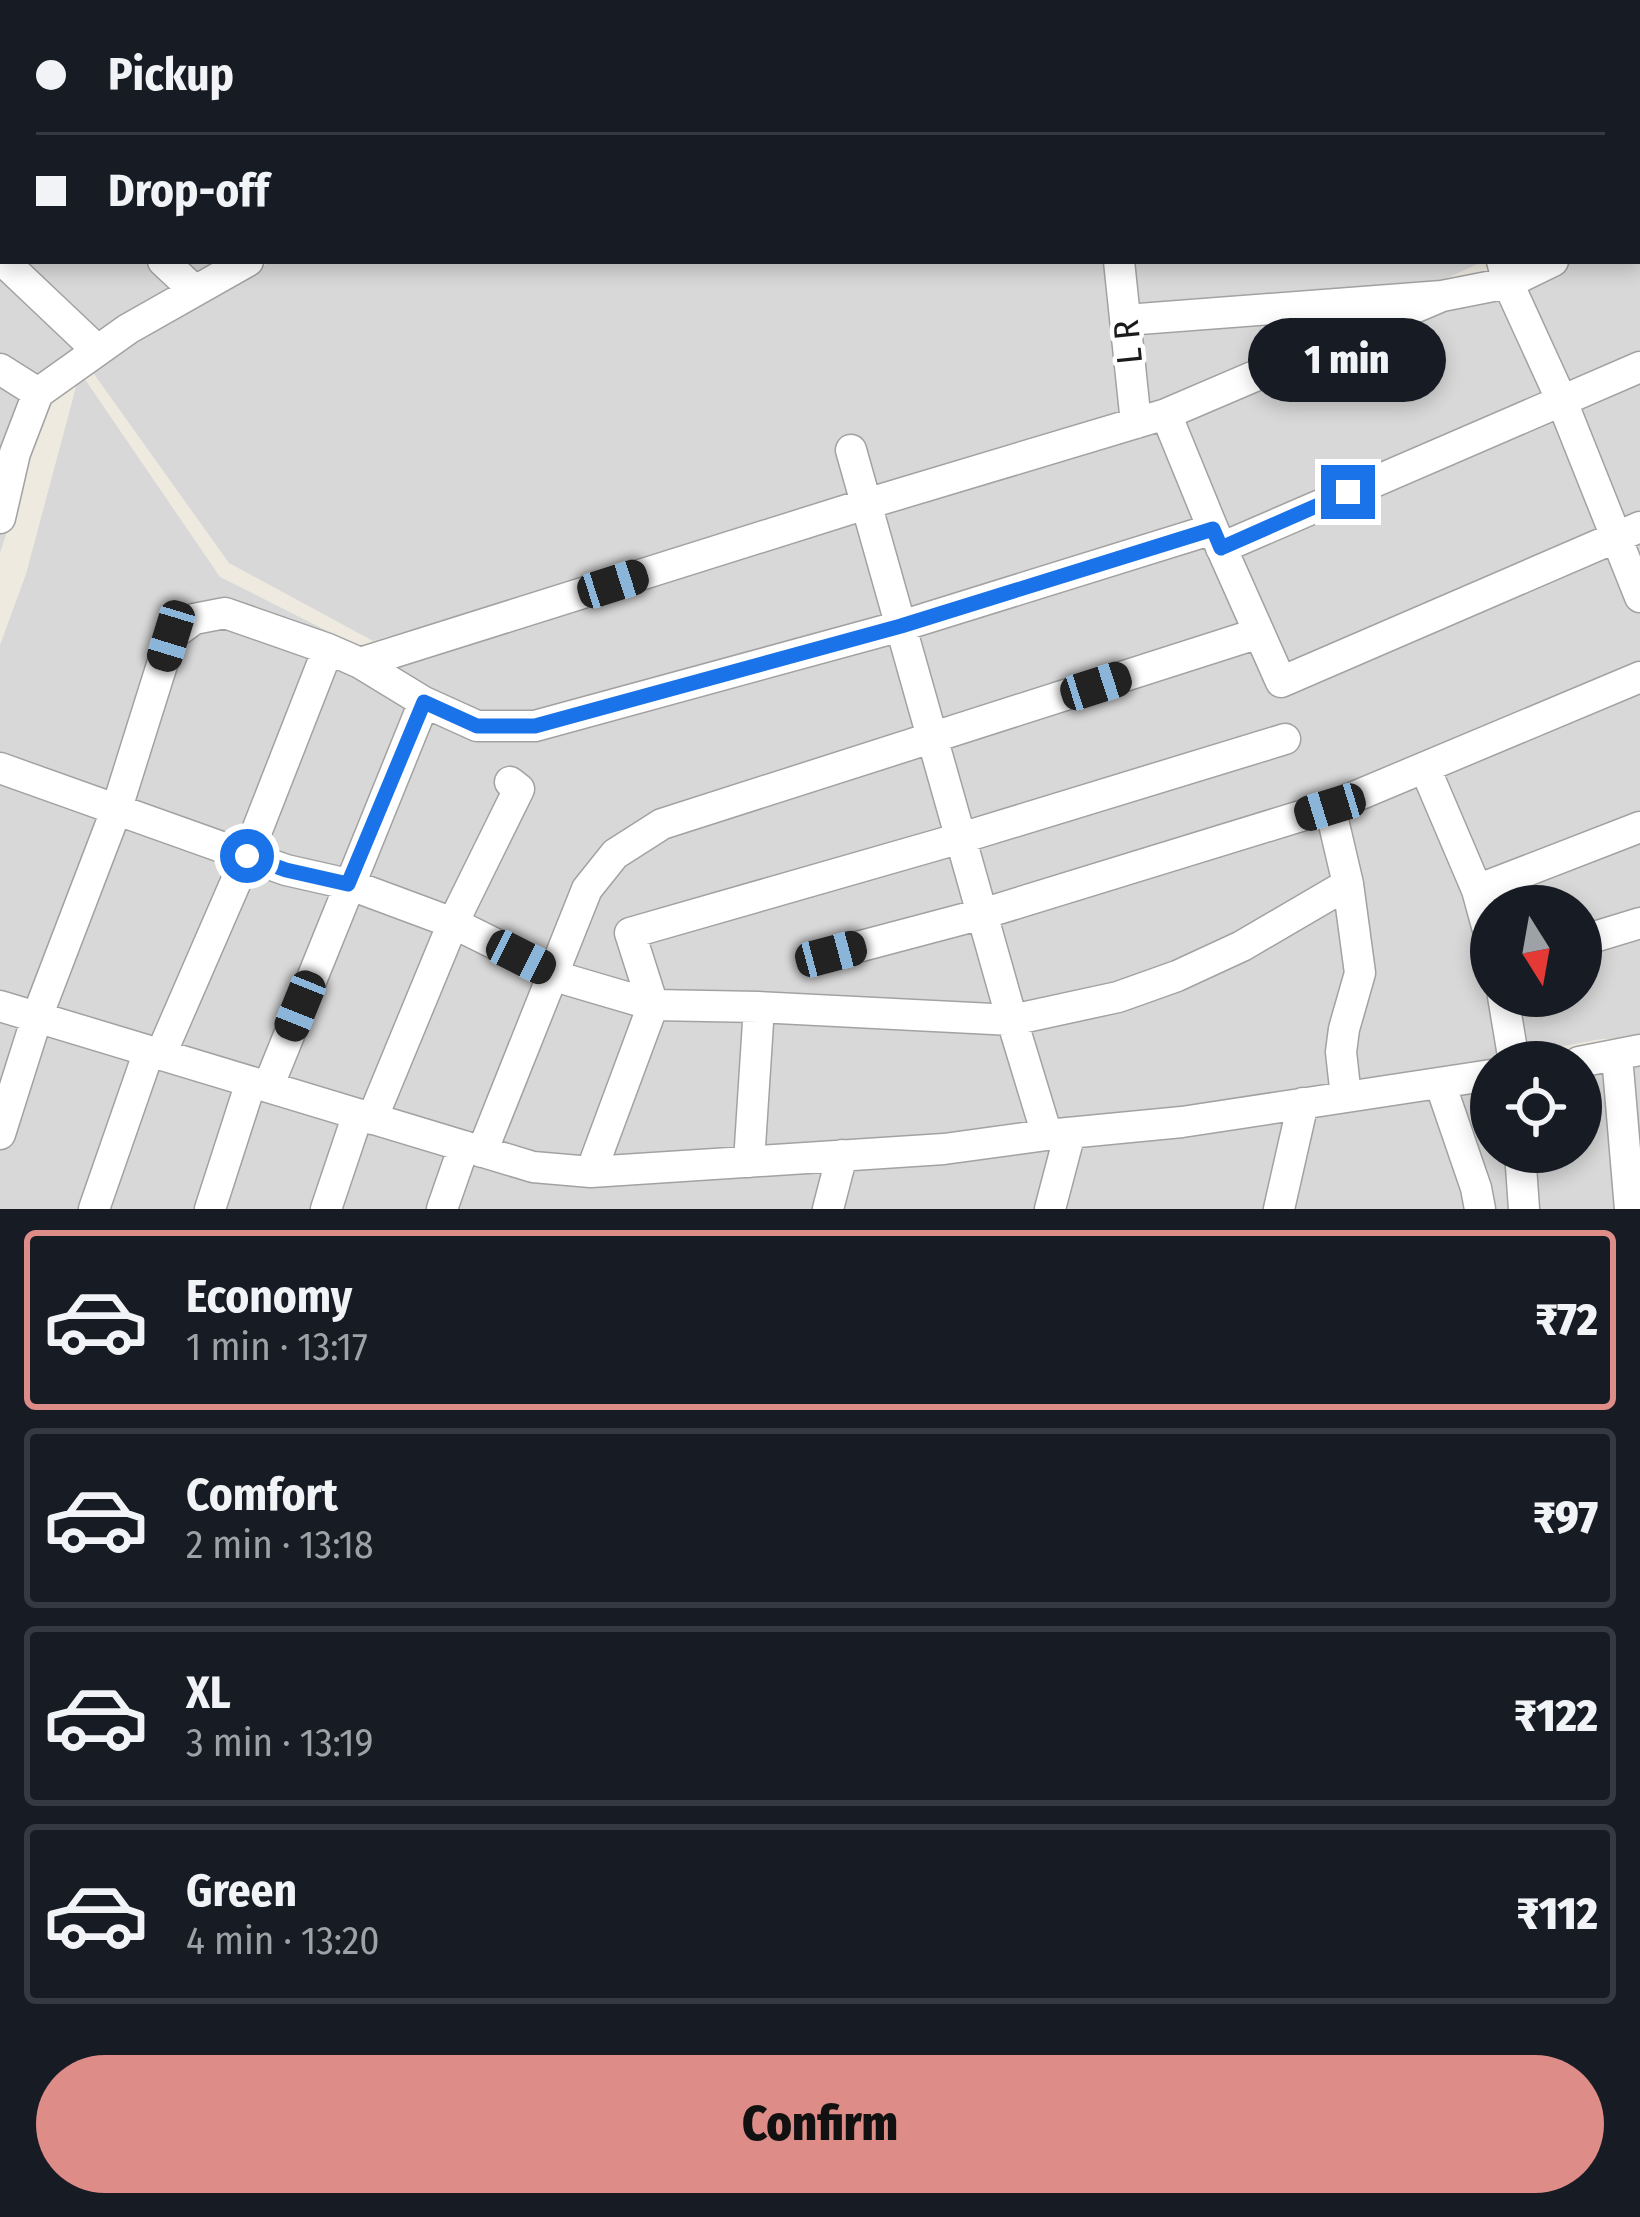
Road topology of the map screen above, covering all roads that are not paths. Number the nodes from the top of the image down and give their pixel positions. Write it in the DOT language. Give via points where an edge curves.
graph roads {
  1 [pos="6,264"];
  2 [pos="167,264"];
  3 [pos="243,264"];
  4 [pos="1119,264"];
  5 [pos="1540,264"];
  6 [pos="1505,272"];
  7 [pos="195,291"];
  8 [pos="1442,296"];
  9 [pos="1126,320"];
  10 [pos="96,349"];
  11 [pos="1640,367"];
  12 [pos="0,369"];
  13 [pos="38,393"];
  14 [pos="1561,399"];
  15 [pos="1166,414"];
  16 [pos="1136,423"];
  17 [pos="851,450"];
  18 [pos="866,504"];
  19 [pos="0,518"];
  20 [pos="1628,532"];
  21 [pos="1217,539"];
  22 [pos="1640,597"];
  23 [pos="901,626"];
  24 [pos="1259,633"];
  25 [pos="328,649"];
  26 [pos="360,664"];
  27 [pos="1640,677"];
  28 [pos="424,702"];
  29 [pos="933,738"];
  30 [pos="1285,739"];
  31 [pos="0,768"];
  32 [pos="1425,768"];
  33 [pos="510,782"];
  34 [pos="1330,807"];
  35 [pos="117,808"];
  36 [pos="1640,827"];
  37 [pos="961,838"];
  38 [pos="247,856"];
  39 [pos="348,884"];
  40 [pos="1348,884"];
  41 [pos="1475,885"];
  42 [pos="1490,885"];
  43 [pos="982,914"];
  44 [pos="454,923"];
  45 [pos="1640,925"];
  46 [pos="1602,935"];
  47 [pos="831,954"];
  48 [pos="555,974"];
  49 [pos="653,1005"];
  50 [pos="0,1006"];
  51 [pos="759,1007"];
  52 [pos="38,1017"];
  53 [pos="1012,1020"];
  54 [pos="155,1052"];
  55 [pos="1628,1053"];
  56 [pos="1470,1079"];
  57 [pos="1440,1083"];
  58 [pos="259,1084"];
  59 [pos="1346,1097"];
  60 [pos="1304,1103"];
  61 [pos="365,1116"];
  62 [pos="1059,1134"];
  63 [pos="0,1135"];
  64 [pos="472,1149"];
  65 [pos="842,1155"];
  66 [pos="749,1162"];
  67 [pos="591,1172"];
  68 [pos="1521,1173"];
  69 [pos="94,1209"];
  70 [pos="210,1209"];
  71 [pos="326,1209"];
  72 [pos="442,1209"];
  73 [pos="828,1209"];
  74 [pos="1050,1209"];
  75 [pos="1279,1209"];
  76 [pos="1480,1209"];
  77 [pos="1524,1209"];
  78 [pos="1630,1209"];
  1 -- 10 [label="street"];
  2 -- 7 [label="street"];
  3 -- 7 [label="street"];
  4 -- 9 [label="street, L R"];
  5 -- 6 [label="street"];
  6 -- 8 [label="street"];
  6 -- 14 [label="street"];
  7 -- 10 [label="street"];
  8 -- 9 [label="street"];
  8 -- 15 [label="street"];
  9 -- 16 [label="street, L R"];
  10 -- 13 [label="street"];
  11 -- 14 [label="street"];
  12 -- 13 [label="street"];
  13 -- 19 [label="street"];
  14 -- 20 [label="street"];
  14 -- 21 [label="street"];
  15 -- 16 [label="street"];
  15 -- 21 [label="street"];
  16 -- 18 [label="street"];
  17 -- 18 [label="street"];
  18 -- 23 [label="street"];
  18 -- 26 [label="street"];
  20 -- 22 [label="street"];
  20 -- 24 [label="street" via="1281,682"];
  21 -- 23 [label="street"];
  21 -- 24 [label="street"];
  23 -- 28 [label="street" via="535,726 477,726"];
  23 -- 29 [label="street"];
  24 -- 29 [label="street"];
  25 -- 26 [label="street"];
  25 -- 35 [label="street" via="225,613 194,619 171,636"];
  25 -- 38 [label="street"];
  26 -- 28 [label="street"];
  27 -- 32 [label="street"];
  28 -- 39 [label="street"];
  29 -- 37 [label="street"];
  29 -- 48 [label="street" via="662,824 615,854 587,889"];
  30 -- 37 [label="street"];
  31 -- 35 [label="street"];
  32 -- 34 [label="street"];
  32 -- 41 [label="street"];
  33 -- 44 [label="street" via="519,789"];
  34 -- 40 [label="street"];
  34 -- 43 [label="street"];
  35 -- 38 [label="street"];
  35 -- 52 [label="street"];
  36 -- 42 [label="street"];
  37 -- 43 [label="street"];
  37 -- 49 [label="street" via="630,933"];
  38 -- 39 [label="street"];
  38 -- 54 [label="street"];
  39 -- 44 [label="street"];
  39 -- 58 [label="street"];
  40 -- 53 [label="street" via="1177,976 1118,998"];
  40 -- 59 [label="street" via="1360,973 1341,1052"];
  43 -- 47 [label="street"];
  43 -- 53 [label="street"];
  44 -- 48 [label="street"];
  44 -- 61 [label="street"];
  45 -- 46 [label="street"];
  48 -- 49 [label="street"];
  48 -- 64 [label="street"];
  49 -- 51 [label="street"];
  49 -- 67 [label="street"];
  50 -- 52 [label="street"];
  51 -- 53 [label="street"];
  51 -- 66 [label="street"];
  52 -- 54 [label="street"];
  52 -- 63 [label="street"];
  53 -- 62 [label="street"];
  54 -- 58 [label="street"];
  54 -- 69 [label="street"];
  55 -- 78 [label="street"];
  56 -- 57 [label="street"];
  57 -- 59 [label="street"];
  57 -- 76 [label="street"];
  58 -- 61 [label="street"];
  58 -- 70 [label="street"];
  59 -- 60 [label="street"];
  60 -- 62 [label="street"];
  60 -- 75 [label="street"];
  61 -- 64 [label="street"];
  61 -- 71 [label="street"];
  62 -- 65 [label="street"];
  62 -- 74 [label="street"];
  64 -- 67 [label="street" via="533,1167"];
  64 -- 72 [label="street"];
  65 -- 66 [label="street"];
  65 -- 73 [label="street"];
  66 -- 67 [label="street"];
  68 -- 77 [label="street"];
}
